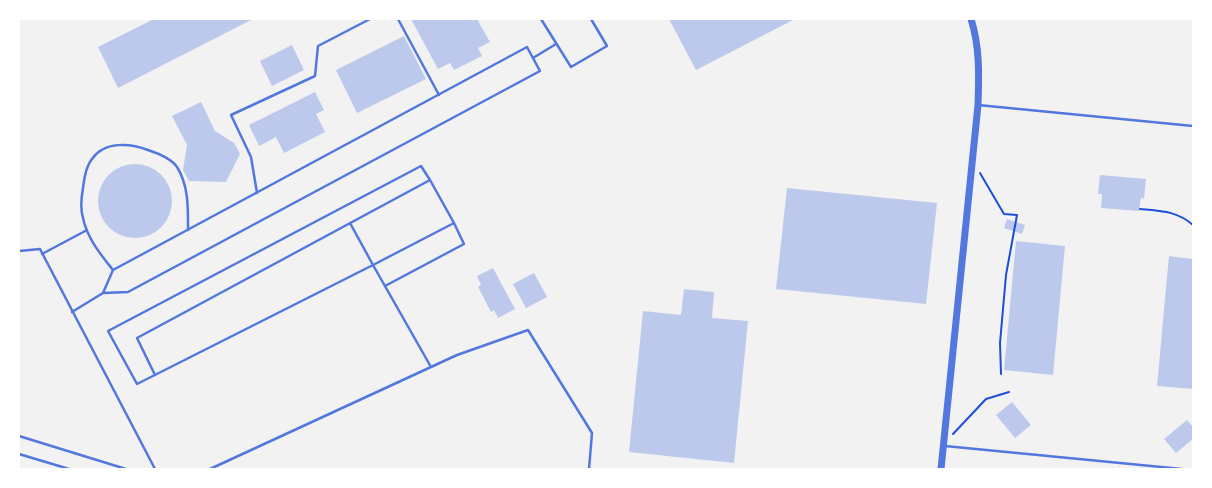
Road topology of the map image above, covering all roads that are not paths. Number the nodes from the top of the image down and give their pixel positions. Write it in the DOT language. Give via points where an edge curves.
graph roads {
  1 [pos="370,19"];
  2 [pos="398,19"];
  3 [pos="541,19"];
  4 [pos="592,19"];
  5 [pos="971,19"];
  6 [pos="556,44"];
  7 [pos="533,58"];
  8 [pos="439,95"];
  9 [pos="978,105"];
  10 [pos="1193,126"];
  11 [pos="430,180"];
  12 [pos="257,193"];
  13 [pos="350,223"];
  14 [pos="454,223"];
  15 [pos="88,230"];
  16 [pos="188,230"];
  17 [pos="19,251"];
  18 [pos="42,254"];
  19 [pos="373,265"];
  20 [pos="113,270"];
  21 [pos="385,286"];
  22 [pos="103,293"];
  23 [pos="72,312"];
  24 [pos="431,367"];
  25 [pos="155,376"];
  26 [pos="19,436"];
  27 [pos="943,446"];
  28 [pos="19,454"];
  29 [pos="70,469"];
  30 [pos="126,469"];
  31 [pos="155,469"];
  32 [pos="210,469"];
  33 [pos="589,469"];
  34 [pos="940,469"];
  35 [pos="1182,469"];
  1 -- 12 [label="lane" via="318,46 315,76 231,115 251,157"];
  2 -- 8 [label="lane"];
  3 -- 6 [label="lane"];
  4 -- 6 [label="lane" via="607,46 571,67"];
  5 -- 9 [label="street" via="976,36"];
  6 -- 7 [label="lane"];
  7 -- 8 [label="lane" via="527,48"];
  7 -- 22 [label="lane" via="540,71 128,292"];
  8 -- 12 [label="lane"];
  9 -- 10 [label="lane"];
  9 -- 27 [label="street"];
  11 -- 13 [label="lane"];
  11 -- 14 [label="lane"];
  11 -- 25 [label="lane" via="422,166 108,331 137,384"];
  12 -- 16 [label="lane"];
  13 -- 19 [label="lane"];
  13 -- 25 [label="lane" via="137,338"];
  14 -- 19 [label="lane"];
  14 -- 21 [label="lane" via="464,244"];
  15 -- 16 [label="lane" via="80,203 92,159 105,148 121,144 138,146 161,155 176,167 187,194"];
  15 -- 18 [label="lane"];
  15 -- 20 [label="lane"];
  16 -- 20 [label="lane"];
  17 -- 18 [label="lane" via="40,250"];
  18 -- 23 [label="lane"];
  19 -- 21 [label="lane"];
  19 -- 25 [label="lane"];
  20 -- 22 [label="lane"];
  21 -- 24 [label="lane"];
  22 -- 23 [label="lane"];
  23 -- 31 [label="lane"];
  24 -- 32 [label="lane"];
  24 -- 33 [label="lane" via="528,330 592,433"];
  26 -- 30 [label="lane"];
  27 -- 34 [label="street"];
  27 -- 35 [label="lane"];
  28 -- 29 [label="lane"];
}
